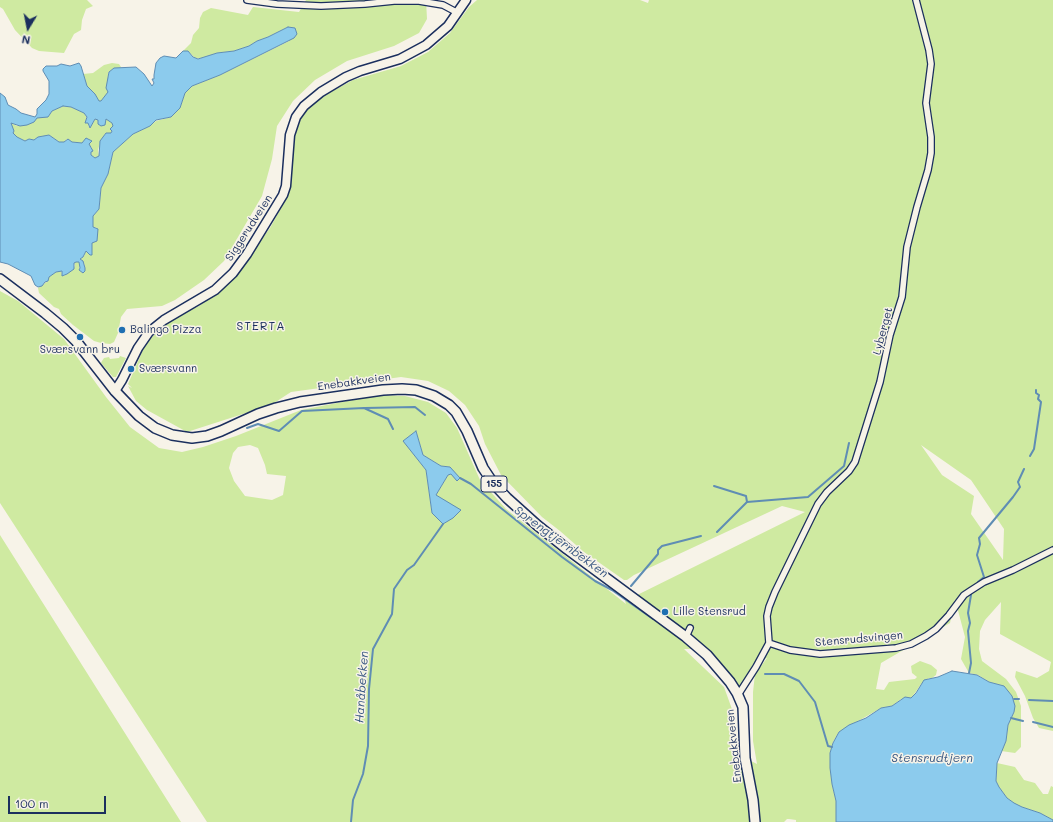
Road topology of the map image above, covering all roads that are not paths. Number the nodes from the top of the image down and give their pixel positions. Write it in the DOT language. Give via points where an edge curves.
graph roads {
  1 [pos="247,0"];
  2 [pos="466,0"];
  3 [pos="916,0"];
  4 [pos="393,1"];
  5 [pos="458,13"];
  6 [pos="0,279"];
  7 [pos="115,391"];
  8 [pos="1053,550"];
  9 [pos="769,643"];
  10 [pos="738,695"];
  11 [pos="755,822"];
  1 -- 4 [label="street" via="321,6"];
  2 -- 5 [label="main road, Siggerudveien"];
  3 -- 9 [label="street, Lyberget" via="931,64 926,103 931,153 907,248 902,297 890,335 880,382 855,462 818,504 775,592 767,616"];
  4 -- 5 [label="street" via="429,2 443,5"];
  5 -- 7 [label="main road, Siggerudveien" via="443,31 419,50 346,77 304,106 296,117 290,135 283,195 247,254 233,273 215,290 164,320 150,332 138,348"];
  6 -- 7 [label="main road, Enebakkveien / 155" via="63,328"];
  7 -- 10 [label="main road, Enebakkveien / 155" via="139,416 155,428 172,435 192,438 216,433 268,410 300,402 398,389 416,390 434,396 456,412 483,468 493,483 517,507 566,549 688,632 721,670"];
  8 -- 9 [label="street, Stensrudsvingen" via="964,594 936,629 911,644 896,648 820,654 790,650"];
  9 -- 10 [label="street"];
  10 -- 11 [label="main road, Enebakkveien / 155" via="743,712 745,758"];
}
